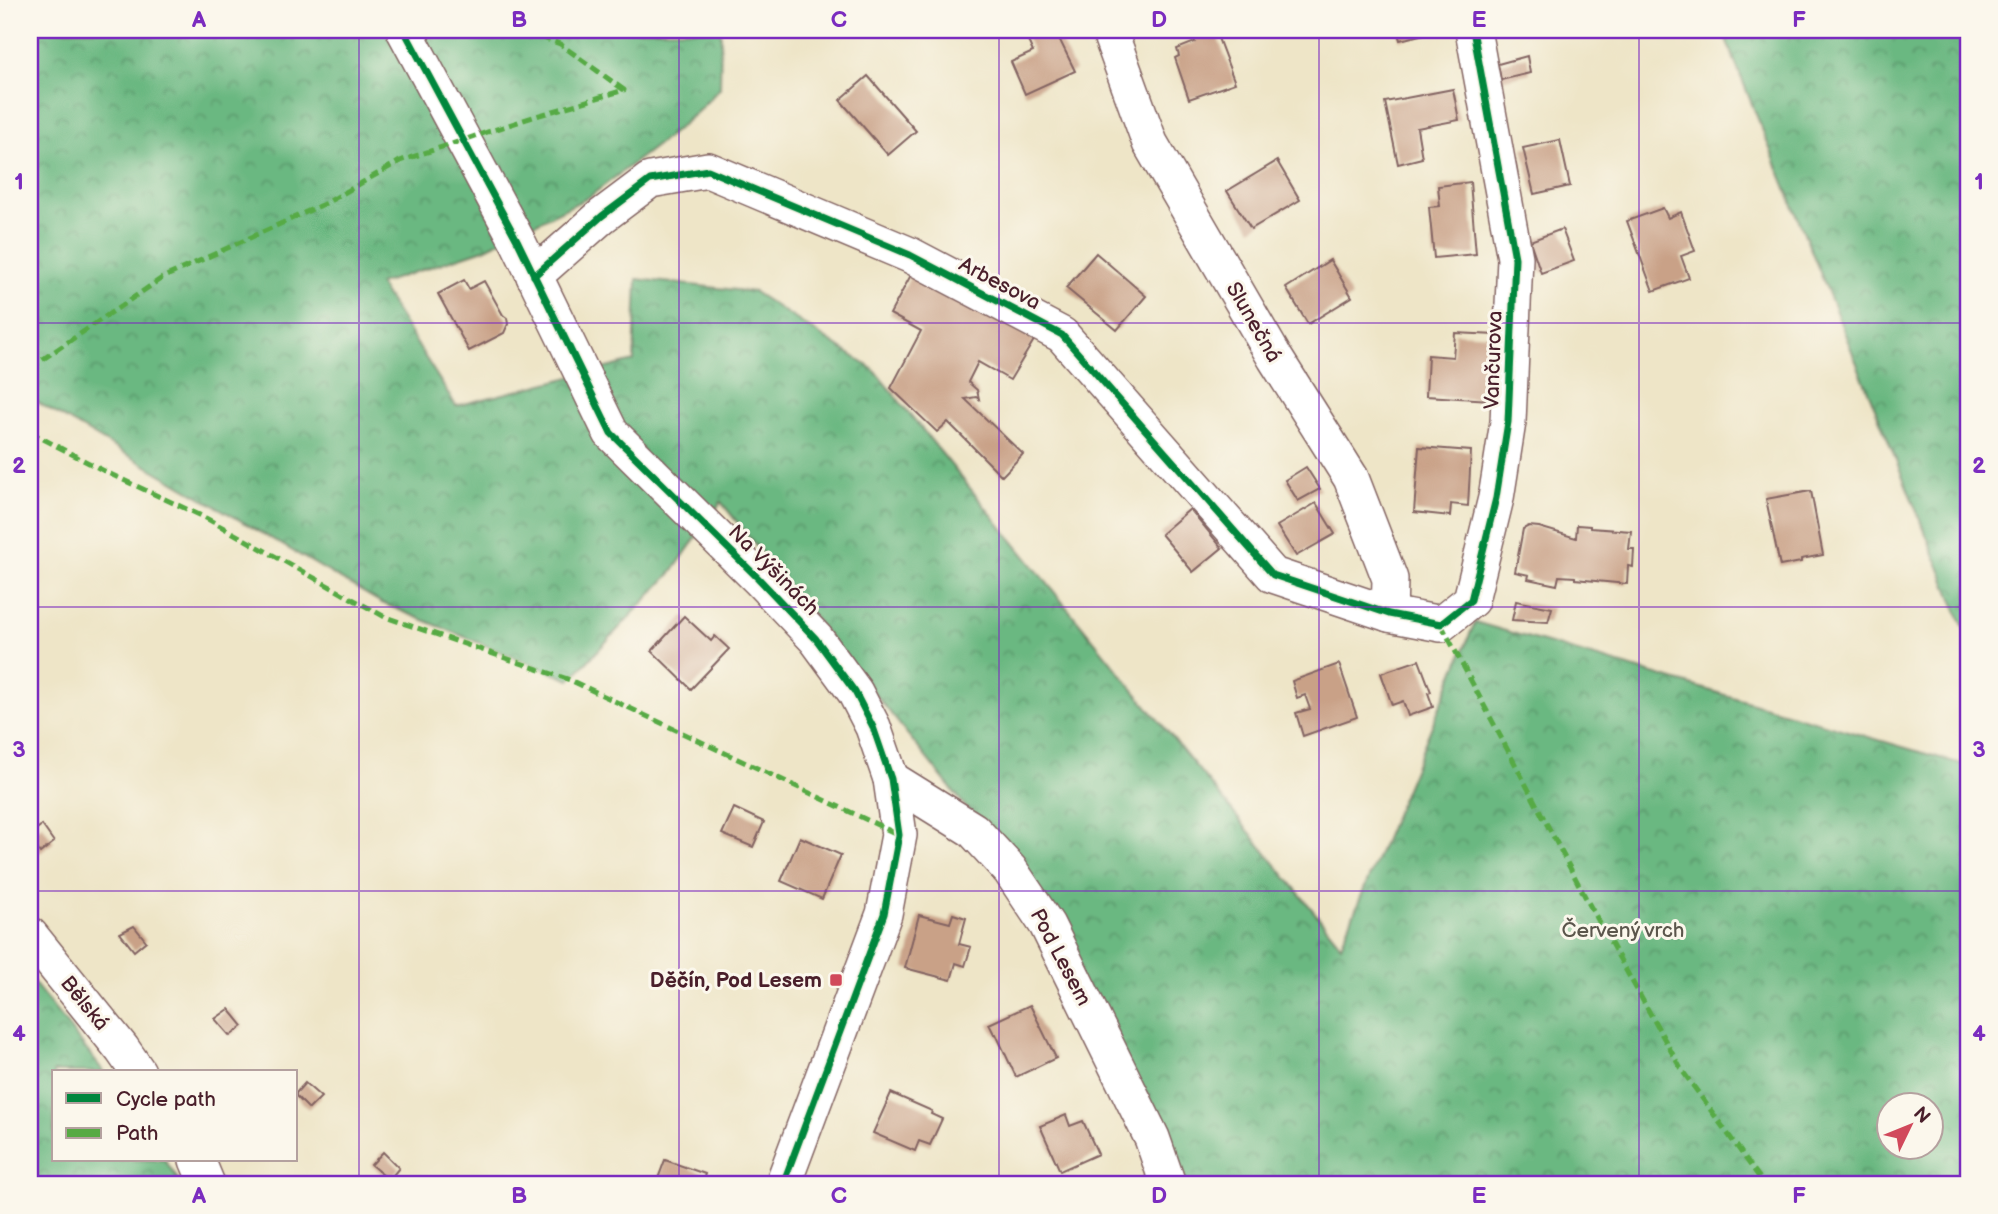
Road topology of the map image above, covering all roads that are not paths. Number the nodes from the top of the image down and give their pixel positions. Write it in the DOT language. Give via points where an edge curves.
graph roads {
  1 [pos="404,30"];
  2 [pos="1109,30"];
  3 [pos="1473,30"];
  4 [pos="534,276"];
  5 [pos="1389,614"];
  6 [pos="891,779"];
  7 [pos="30,935"];
  8 [pos="137,1070"];
  9 [pos="198,1162"];
  10 [pos="207,1184"];
  11 [pos="783,1184"];
  12 [pos="1168,1184"];
  1 -- 4 [label="street, Na Výšinách"];
  2 -- 5 [label="street, Slunečná" via="1150,143 1351,478 1390,579"];
  3 -- 5 [label="street, Vančurova" via="1515,258 1508,422 1496,498 1471,600 1441,624"];
  4 -- 5 [label="street, Arbesova" via="650,180 708,170 910,255 1062,335 1273,575"];
  4 -- 6 [label="street, Na Výšinách" via="611,433 816,639 855,692"];
  6 -- 11 [label="street, Na Výšinách" via="899,835 884,915"];
  6 -- 12 [label="street, Pod Lesem" via="973,830 1010,870 1047,925 1152,1138"];
  7 -- 8 [label="street, Bělská"];
  9 -- 10 [label="street"];
}
